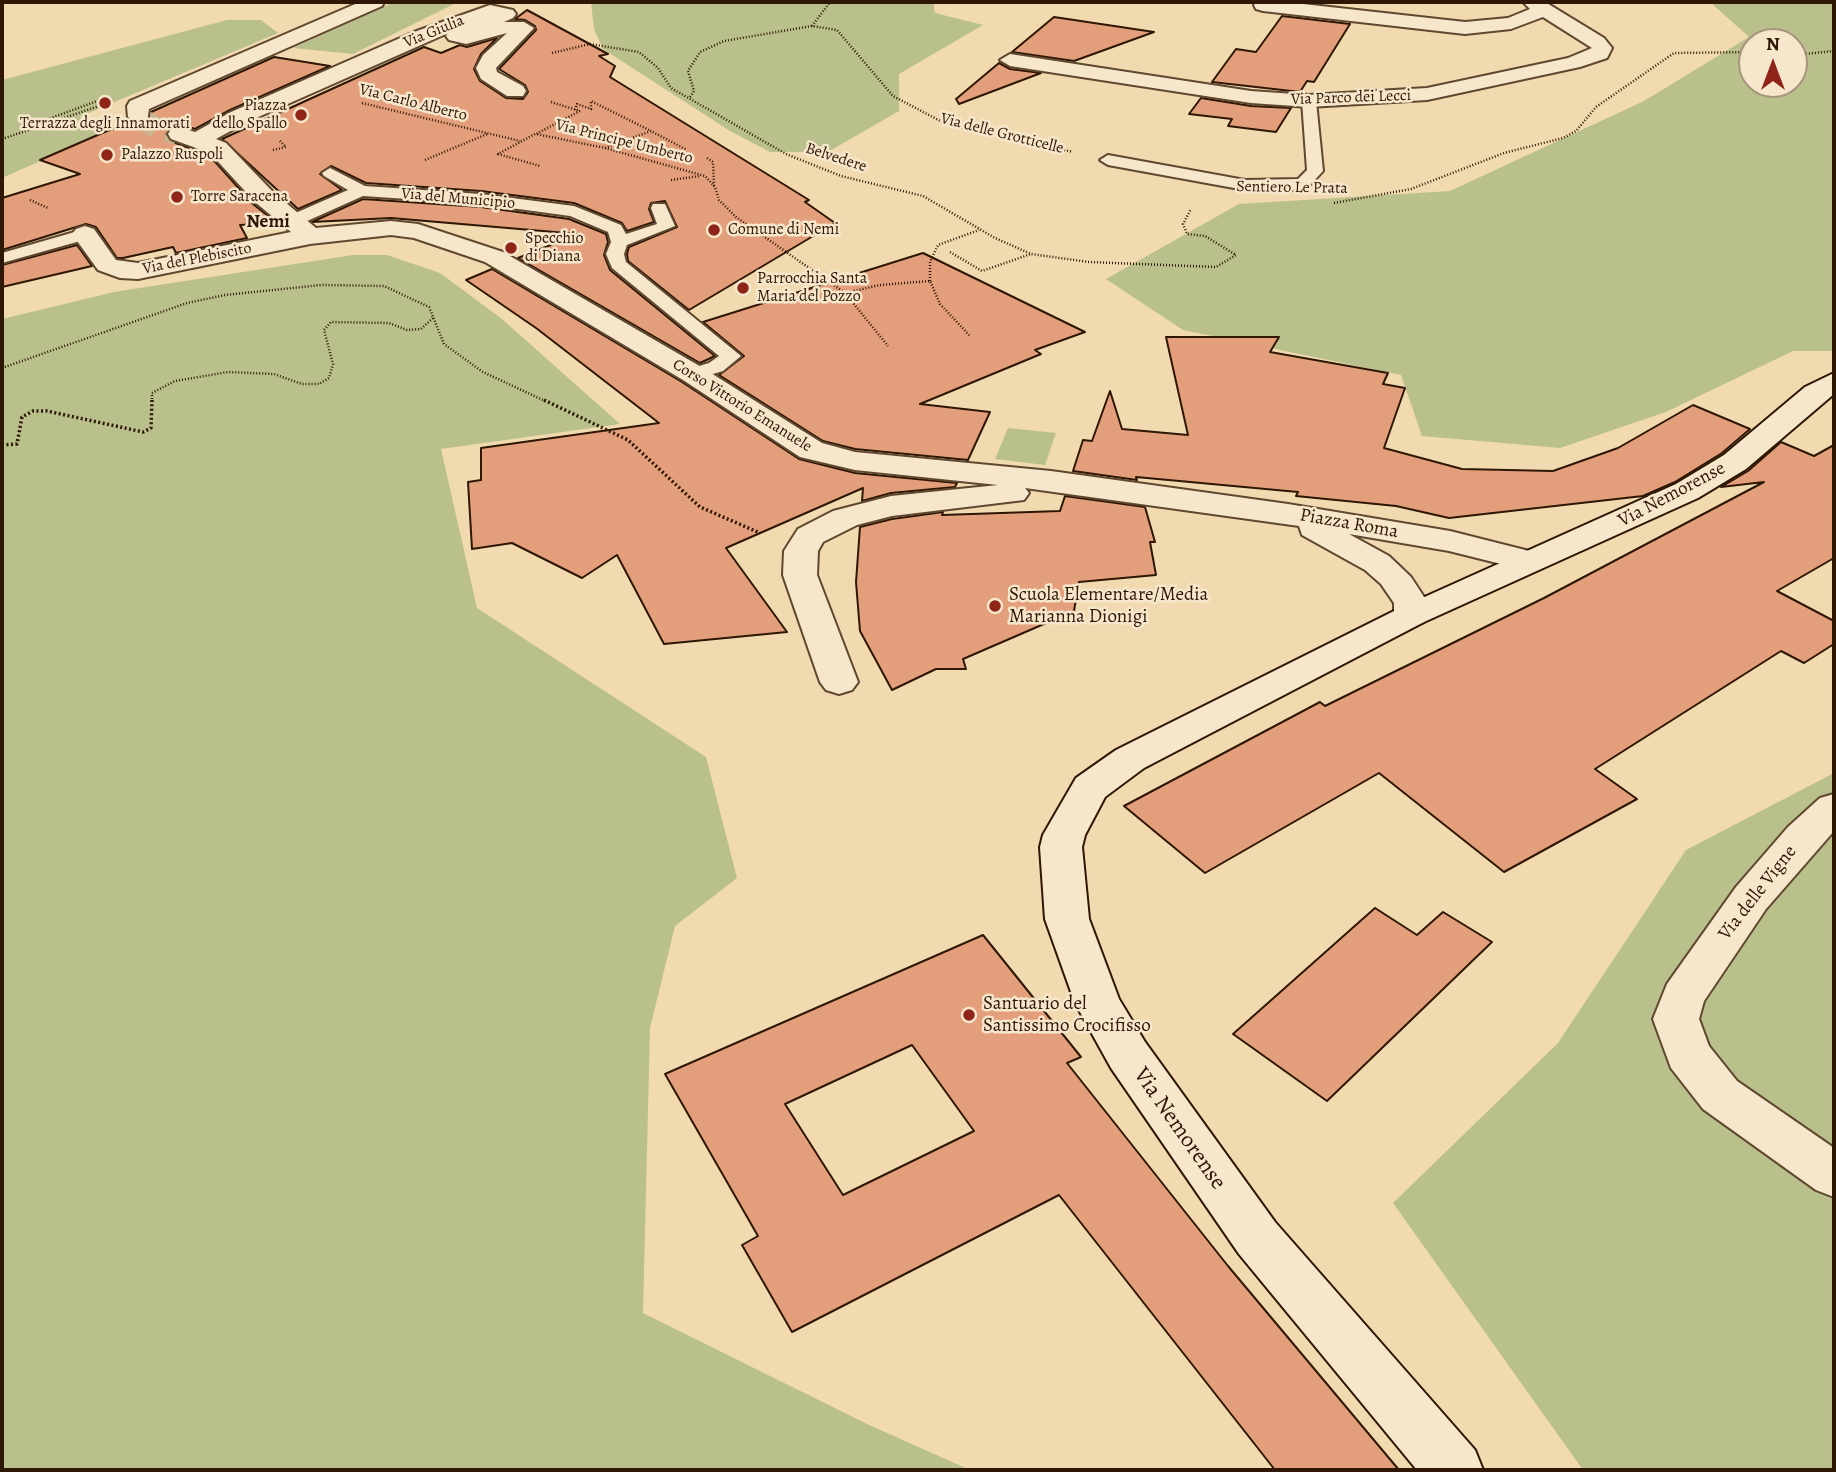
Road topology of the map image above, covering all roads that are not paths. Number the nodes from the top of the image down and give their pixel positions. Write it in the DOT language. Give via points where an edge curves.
graph roads {
  1 [pos="375,2"];
  2 [pos="1264,5"];
  3 [pos="1537,6"];
  4 [pos="1010,60"];
  5 [pos="515,92"];
  6 [pos="1309,101"];
  7 [pos="138,115"];
  8 [pos="177,134"];
  9 [pos="200,139"];
  10 [pos="1108,160"];
  11 [pos="330,173"];
  12 [pos="361,191"];
  13 [pos="659,208"];
  14 [pos="300,229"];
  15 [pos="85,234"];
  16 [pos="618,244"];
  17 [pos="7,254"];
  18 [pos="693,374"];
  19 [pos="1834,382"];
  20 [pos="1051,481"];
  21 [pos="1288,514"];
  22 [pos="1427,537"];
  23 [pos="1529,561"];
  24 [pos="1377,563"];
  25 [pos="1412,615"];
  26 [pos="839,682"];
  27 [pos="1834,808"];
  28 [pos="1834,1175"];
  29 [pos="1454,1470"];
  1 -- 7 [label="street" via="138,106"];
  2 -- 3 [label="street" via="1465,28 1511,23"];
  3 -- 6 [label="street, Via Parco dei Lecci" via="1597,42 1600,54 1427,94"];
  4 -- 6 [label="street, Via Parco dei Lecci" via="1251,97"];
  5 -- 9 [label="street, Via Giulia" via="488,75 486,68 524,28 511,26 466,38 456,36 506,15 490,11 421,36"];
  6 -- 10 [label="lane" via="1315,171 1304,182 1245,185"];
  8 -- 9 [label="street"];
  9 -- 14 [label="street" via="231,159"];
  11 -- 12 [label="lane"];
  12 -- 14 [label="lane, Via del Municipio"];
  12 -- 16 [label="lane, Via del Municipio" via="574,211"];
  13 -- 16 [label="lane" via="667,226"];
  14 -- 15 [label="street, Via del Plebiscito" via="138,271 107,265"];
  14 -- 18 [label="street, Corso Vittorio Emanuele" via="391,228 453,240 494,257"];
  15 -- 17 [label="lane, Via del Plebiscito"];
  16 -- 18 [label="lane" via="618,264 731,356 716,367"];
  18 -- 20 [label="street, Corso Vittorio Emanuele" via="811,450 855,461"];
  19 -- 23 [label="street, Via Nemorense" via="1722,471 1647,512"];
  20 -- 21 [label="street, Corso Vittorio Emanuele"];
  20 -- 26 [label="street" via="1029,491 891,506 845,518 810,536 801,551 800,575"];
  21 -- 22 [label="street, Piazza Roma"];
  21 -- 24 [label="street, Piazza Roma"];
  22 -- 23 [label="street, Piazza Roma"];
  22 -- 24 [label="street, Piazza Roma"];
  23 -- 25 [label="street"];
  24 -- 25 [label="street, Piazza Roma" via="1406,593"];
  25 -- 29 [label="street, Via Nemorense" via="1129,759 1090,788 1069,822 1061,847 1067,919 1098,1003 1164,1110 1257,1238"];
  27 -- 28 [label="street, Via delle Vigne" via="1776,866 1690,985 1676,1019 1688,1055 1734,1107"];
}
